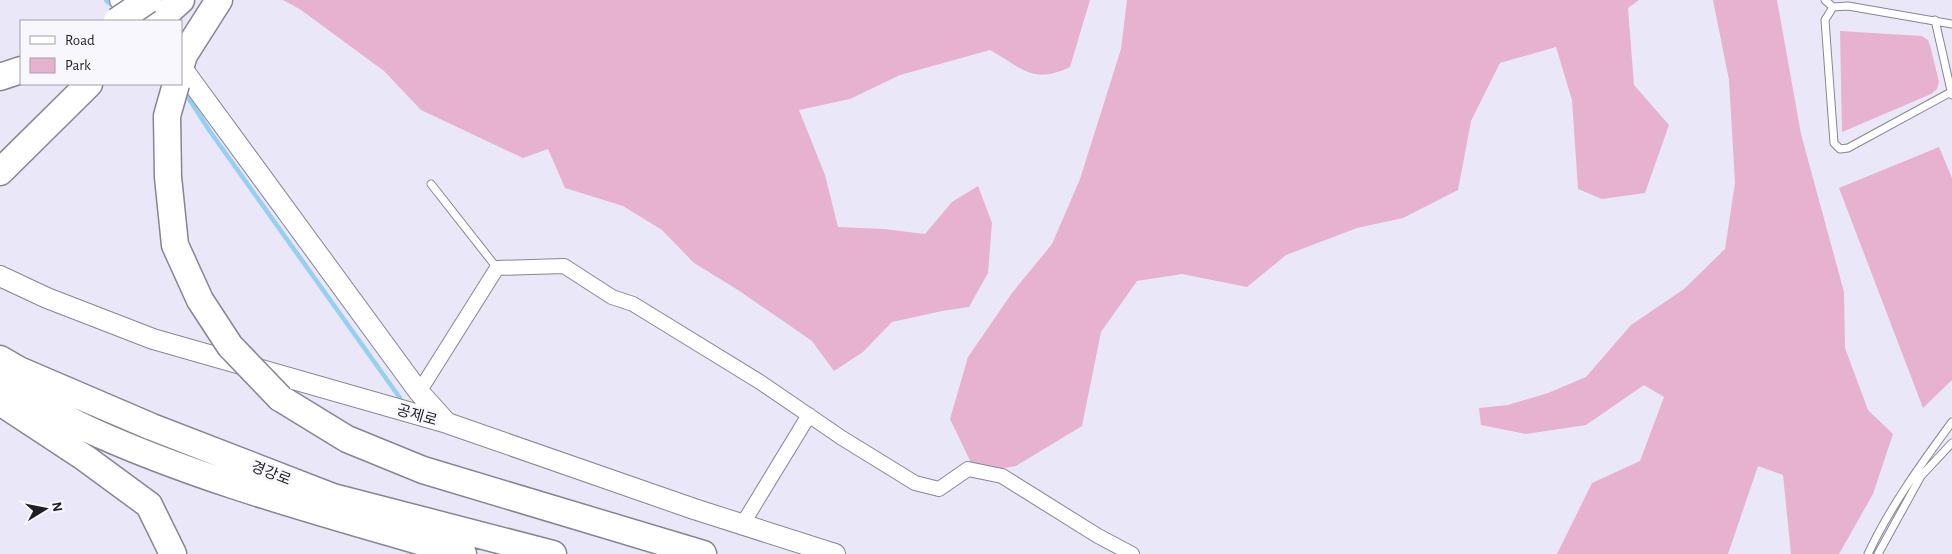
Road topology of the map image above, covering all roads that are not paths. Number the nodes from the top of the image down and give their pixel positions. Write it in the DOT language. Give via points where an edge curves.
graph roads {
  1 [pos="120,0"];
  2 [pos="148,0"];
  3 [pos="159,0"];
  4 [pos="181,0"];
  5 [pos="219,0"];
  6 [pos="1825,0"];
  7 [pos="1833,7"];
  8 [pos="118,20"];
  9 [pos="137,20"];
  10 [pos="139,20"];
  11 [pos="159,20"];
  12 [pos="1935,20"];
  13 [pos="1952,24"];
  14 [pos="182,62"];
  15 [pos="182,67"];
  16 [pos="20,70"];
  17 [pos="0,77"];
  18 [pos="68,85"];
  19 [pos="88,85"];
  20 [pos="176,85"];
  21 [pos="1952,94"];
  22 [pos="0,149"];
  23 [pos="0,172"];
  24 [pos="431,184"];
  25 [pos="497,268"];
  26 [pos="0,276"];
  27 [pos="0,359"];
  28 [pos="0,381"];
  29 [pos="419,392"];
  30 [pos="0,402"];
  31 [pos="809,415"];
  32 [pos="1952,422"];
  33 [pos="447,423"];
  34 [pos="1952,443"];
  35 [pos="742,525"];
  36 [pos="173,554"];
  37 [pos="463,554"];
  38 [pos="553,554"];
  39 [pos="703,554"];
  40 [pos="835,554"];
  41 [pos="1132,554"];
  42 [pos="1868,554"];
  43 [pos="1878,554"];
  1 -- 10 [label="street"];
  2 -- 8 [label="highway, bridge"];
  3 -- 9 [label="highway"];
  4 -- 11 [label="highway"];
  5 -- 14 [label="highway"];
  6 -- 7 [label="lane"];
  7 -- 12 [label="lane" via="1848,6"];
  7 -- 21 [label="lane" via="1825,20 1834,143 1840,149 1848,148"];
  12 -- 13 [label="lane"];
  12 -- 21 [label="lane"];
  15 -- 29 [label="street"];
  16 -- 17 [label="highway"];
  18 -- 22 [label="highway"];
  19 -- 23 [label="highway"];
  20 -- 39 [label="highway, bridge" via="167,116 168,177 175,245 200,300 230,346 280,398 347,439 423,470"];
  24 -- 25 [label="lane"];
  25 -- 29 [label="street"];
  25 -- 31 [label="street" via="564,266 612,297 633,304"];
  26 -- 33 [label="street, 공제로" via="153,339"];
  27 -- 38 [label="highway, 경강로" via="152,427 333,497"];
  28 -- 37 [label="highway, 경강로" via="82,426 178,466 269,497"];
  29 -- 33 [label="street"];
  30 -- 36 [label="highway" via="149,505"];
  31 -- 35 [label="street"];
  31 -- 41 [label="street" via="915,484 938,489 968,469 1002,476"];
  32 -- 42 [label="lane" via="1912,477"];
  33 -- 35 [label="street, 공제로"];
  34 -- 43 [label="lane" via="1921,476"];
  35 -- 40 [label="street, 공제로"];
}
